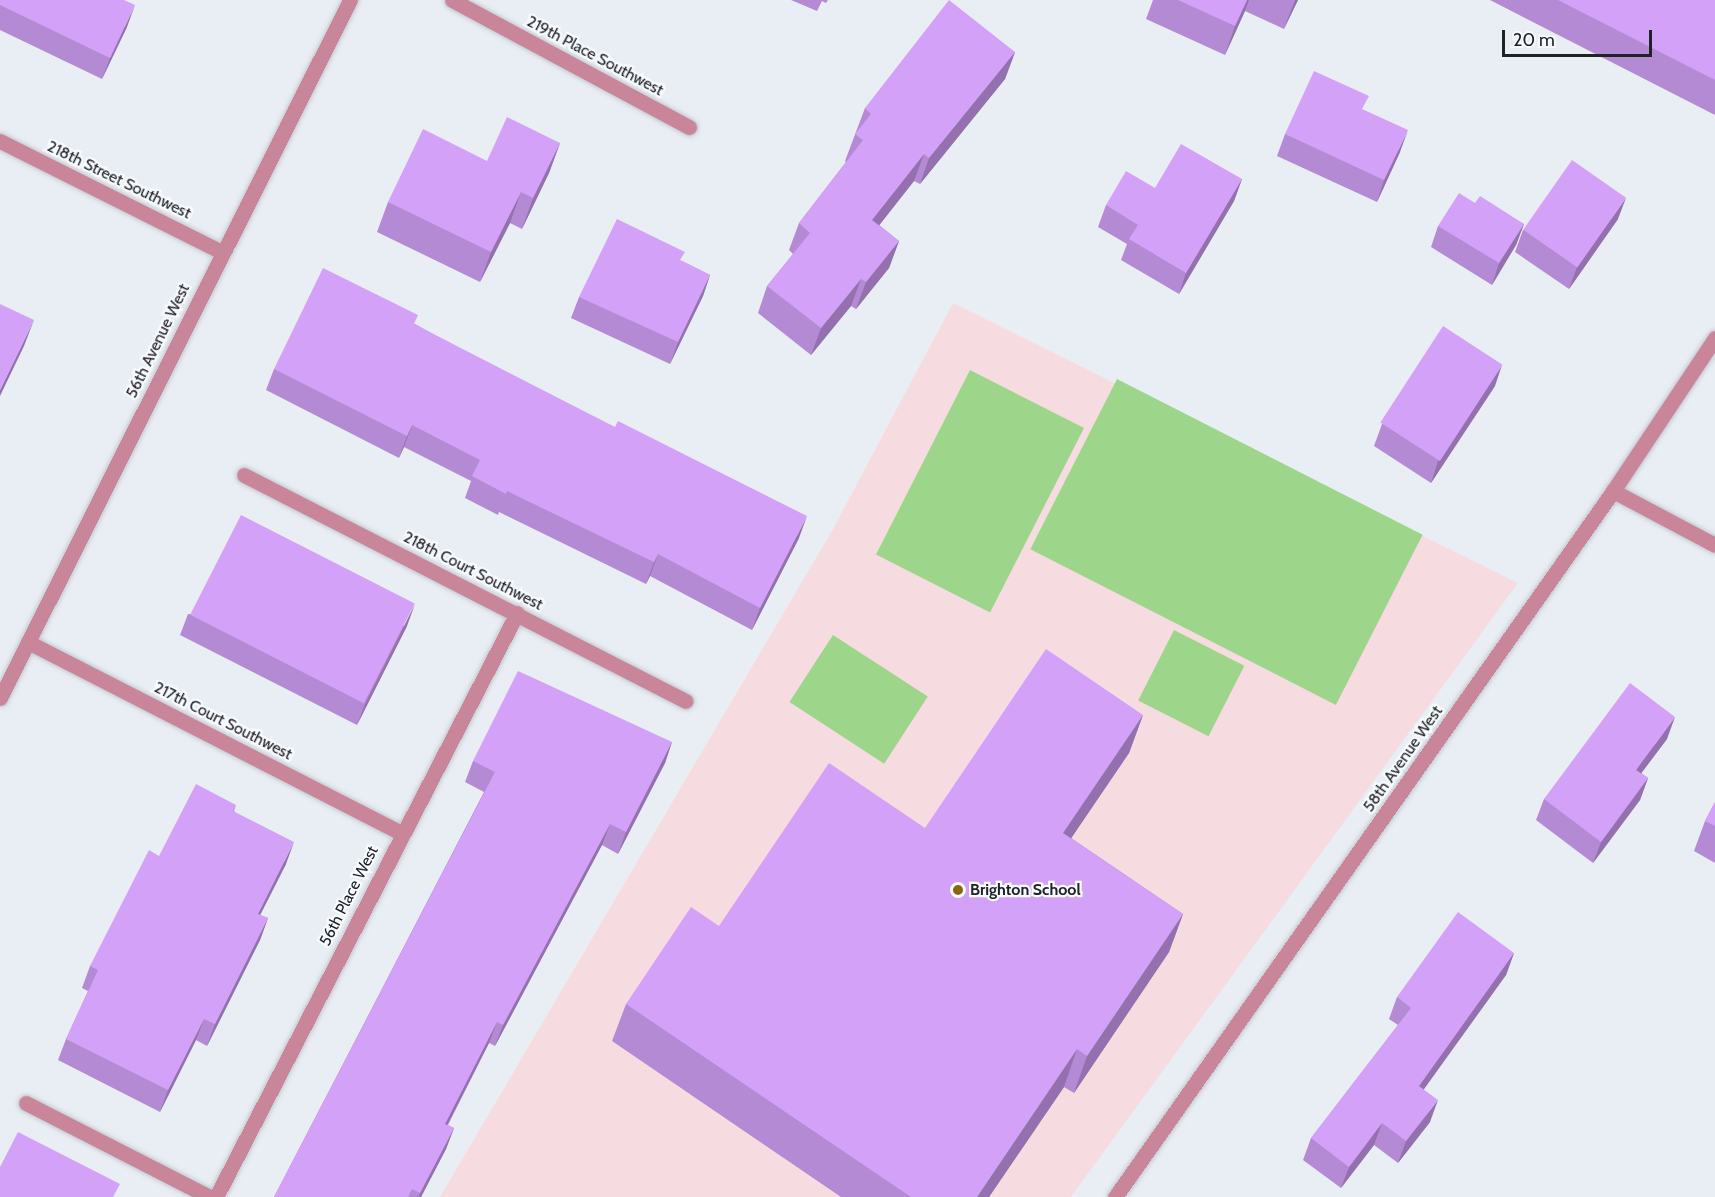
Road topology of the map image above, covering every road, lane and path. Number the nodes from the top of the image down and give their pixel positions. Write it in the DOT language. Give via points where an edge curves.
graph roads {
  1 [pos="350,0"];
  2 [pos="452,0"];
  3 [pos="689,127"];
  4 [pos="0,141"];
  5 [pos="222,252"];
  6 [pos="1715,338"];
  7 [pos="244,475"];
  8 [pos="1613,491"];
  9 [pos="1715,545"];
  10 [pos="517,613"];
  11 [pos="28,642"];
  12 [pos="0,698"];
  13 [pos="686,701"];
  14 [pos="402,833"];
  15 [pos="26,1103"];
  16 [pos="210,1197"];
  17 [pos="216,1197"];
  18 [pos="1115,1197"];
  1 -- 5 [label="street, 56th Avenue West"];
  2 -- 3 [label="street, 219th Place Southwest"];
  4 -- 5 [label="street, 218th Street Southwest"];
  5 -- 11 [label="street, 56th Avenue West"];
  6 -- 8 [label="street, 58th Avenue West"];
  7 -- 10 [label="street, 218th Court Southwest"];
  8 -- 9 [label="street"];
  8 -- 18 [label="street, 58th Avenue West"];
  10 -- 13 [label="street, 218th Court Southwest"];
  10 -- 14 [label="street, 56th Place West"];
  11 -- 12 [label="street, 56th Avenue West"];
  11 -- 14 [label="street, 217th Court Southwest"];
  14 -- 17 [label="street, 56th Place West"];
  15 -- 16 [label="street"];
}
